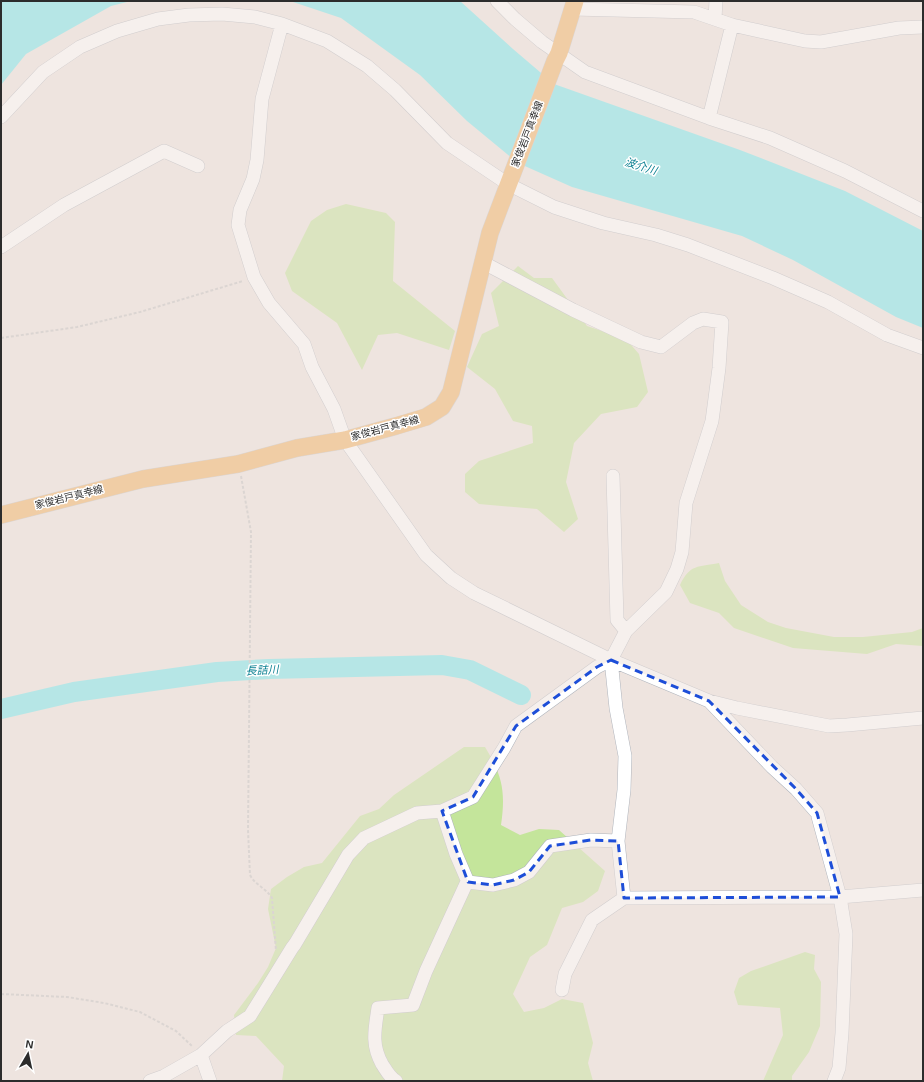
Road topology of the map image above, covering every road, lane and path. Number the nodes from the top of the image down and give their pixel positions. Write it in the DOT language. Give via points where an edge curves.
graph roads {
  1 [pos="497,1"];
  2 [pos="716,1"];
  3 [pos="574,5"];
  4 [pos="670,6"];
  5 [pos="715,18"];
  6 [pos="282,24"];
  7 [pos="732,25"];
  8 [pos="923,26"];
  9 [pos="557,57"];
  10 [pos="1,116"];
  11 [pos="709,118"];
  12 [pos="198,166"];
  13 [pos="510,181"];
  14 [pos="923,211"];
  15 [pos="1,247"];
  16 [pos="482,262"];
  17 [pos="254,277"];
  18 [pos="1,338"];
  19 [pos="923,348"];
  20 [pos="345,440"];
  21 [pos="238,464"];
  22 [pos="613,476"];
  23 [pos="1,515"];
  24 [pos="626,631"];
  25 [pos="611,660"];
  26 [pos="709,701"];
  27 [pos="923,718"];
  28 [pos="442,810"];
  29 [pos="618,841"];
  30 [pos="468,882"];
  31 [pos="923,890"];
  32 [pos="840,897"];
  33 [pos="624,898"];
  34 [pos="278,970"];
  35 [pos="562,990"];
  36 [pos="1,994"];
  37 [pos="201,1055"];
  38 [pos="150,1081"];
  39 [pos="210,1081"];
  40 [pos="396,1081"];
  41 [pos="834,1081"];
  1 -- 9 [label="street"];
  2 -- 5 [label="street"];
  3 -- 4 [label="street"];
  3 -- 9 [label="main road, 家俊岩戸真幸線"];
  4 -- 5 [label="street"];
  5 -- 7 [label="street"];
  6 -- 10 [label="street" via="256,17 196,15 158,19 117,31 80,47 43,72"];
  6 -- 13 [label="street" via="327,41 367,66 395,90 447,143 485,169"];
  6 -- 17 [label="street" via="262,99 253,179 240,210 238,225"];
  7 -- 8 [label="street" via="805,42 821,42"];
  7 -- 11 [label="street"];
  9 -- 11 [label="street" via="585,72"];
  9 -- 13 [label="main road, 家俊岩戸真幸線"];
  11 -- 14 [label="street" via="770,138 833,165"];
  12 -- 15 [label="street" via="164,151 64,204"];
  13 -- 16 [label="main road, 家俊岩戸真幸線"];
  13 -- 19 [label="street" via="554,207 603,223 688,244 773,278 828,302 887,335"];
  16 -- 20 [label="main road, 家俊岩戸真幸線" via="451,392 442,407 426,417"];
  16 -- 24 [label="street" via="641,342 661,347 693,323 703,319 722,322 712,421 686,503 682,552 677,569 666,592"];
  17 -- 18 [label="path" via="140,312 77,327"];
  17 -- 20 [label="street" via="269,303 304,344 312,367 334,409"];
  20 -- 21 [label="main road, 家俊岩戸真幸線" via="297,448"];
  20 -- 25 [label="street" via="426,555 451,578 474,593"];
  21 -- 23 [label="main road, 家俊岩戸真幸線" via="143,479"];
  21 -- 34 [label="path" via="251,532 248,822 250,875 272,898"];
  22 -- 24 [label="street" via="617,620"];
  24 -- 25 [label="street"];
  25 -- 26 [label="street"];
  25 -- 28 [label="street" via="597,667 516,726 473,797"];
  25 -- 29 [label="street" via="624,756 624,790"];
  26 -- 27 [label="street" via="829,726"];
  26 -- 32 [label="street" via="817,813"];
  28 -- 30 [label="street"];
  28 -- 34 [label="street" via="417,813 364,838 348,855"];
  29 -- 30 [label="street" via="591,840 550,846 529,872 514,880 493,885"];
  29 -- 33 [label="street"];
  30 -- 40 [label="street" via="426,971 413,1006 378,1008 374,1037 376,1054 386,1071"];
  31 -- 32 [label="street"];
  32 -- 33 [label="street"];
  32 -- 41 [label="street" via="846,934 842,1033 839,1068"];
  33 -- 35 [label="street" via="592,920 565,974"];
  34 -- 37 [label="street" via="250,1016 227,1031"];
  36 -- 37 [label="path" via="67,997 140,1012 176,1031"];
  37 -- 38 [label="street"];
  37 -- 39 [label="street"];
}
